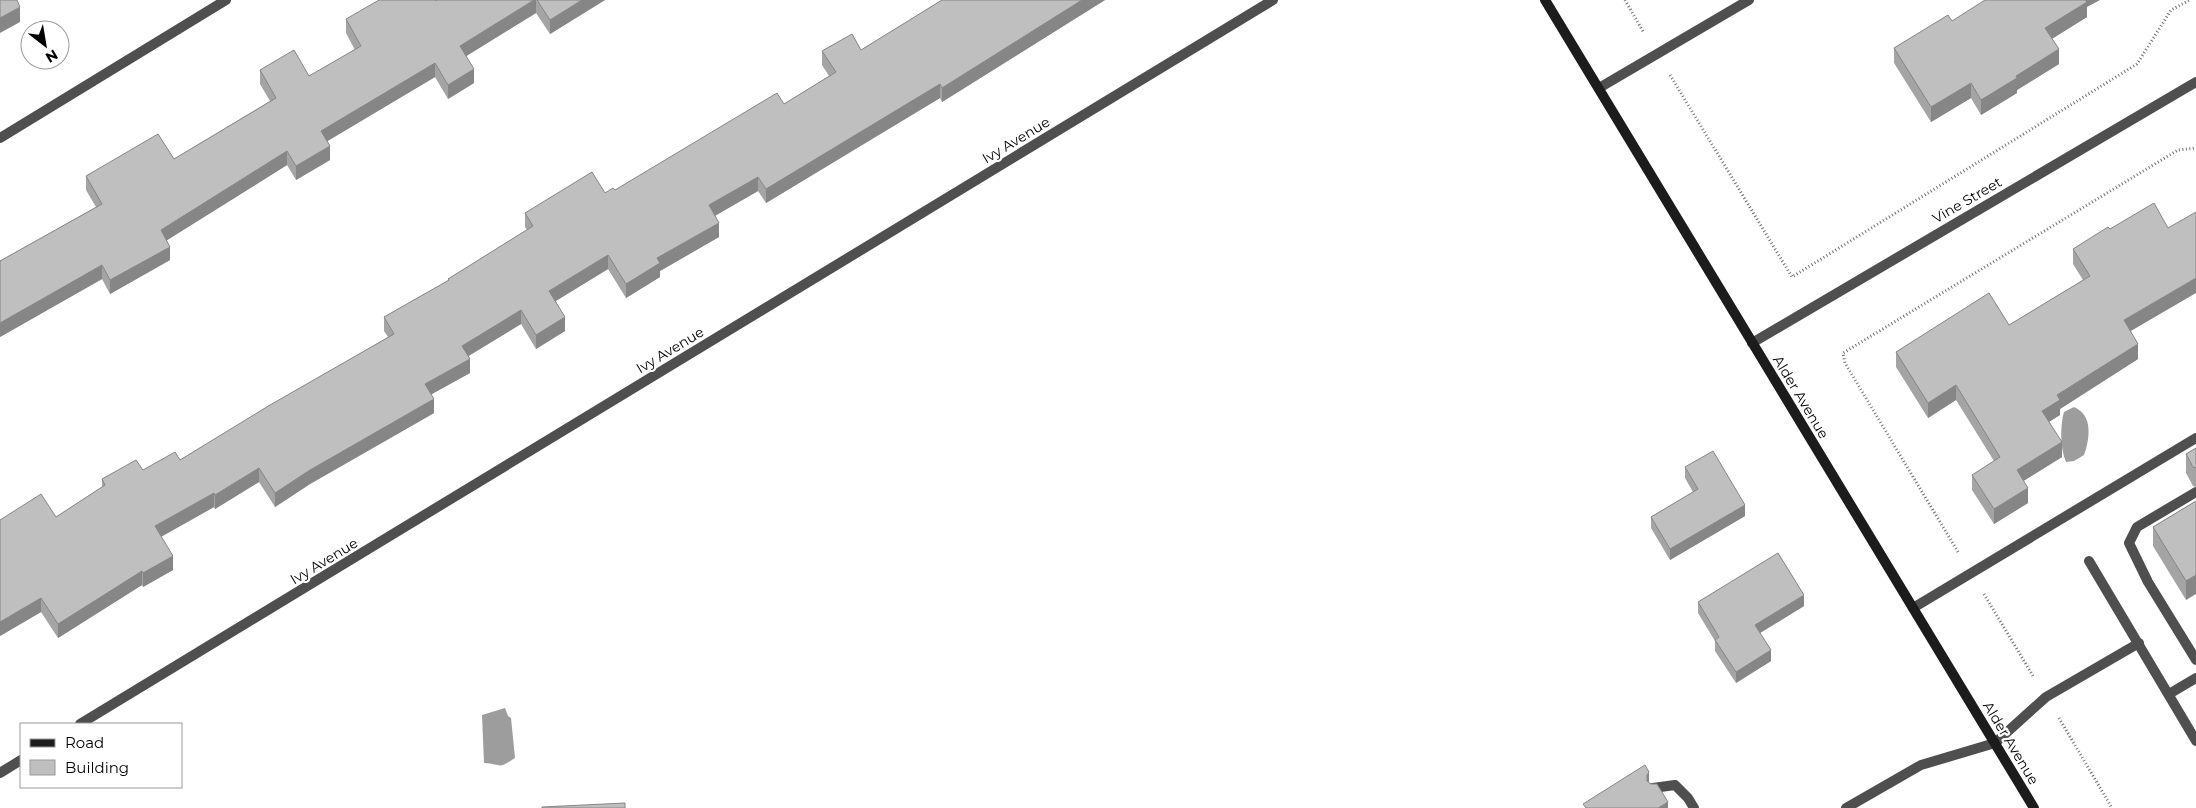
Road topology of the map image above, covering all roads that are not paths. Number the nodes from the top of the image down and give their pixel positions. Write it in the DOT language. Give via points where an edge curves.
graph roads {
  1 [pos="226,0"];
  2 [pos="1274,0"];
  3 [pos="1545,0"];
  4 [pos="1749,0"];
  5 [pos="2196,82"];
  6 [pos="1599,88"];
  7 [pos="0,138"];
  8 [pos="1752,343"];
  9 [pos="2196,438"];
  10 [pos="2196,492"];
  11 [pos="2088,561"];
  12 [pos="1913,608"];
  13 [pos="2139,643"];
  14 [pos="2196,660"];
  15 [pos="2196,678"];
  16 [pos="2169,694"];
  17 [pos="82,723"];
  18 [pos="2196,741"];
  19 [pos="1995,743"];
  20 [pos="20,761"];
  21 [pos="0,773"];
  22 [pos="1653,788"];
  23 [pos="1694,808"];
  24 [pos="1846,808"];
  25 [pos="2034,808"];
  1 -- 7 [label="street"];
  2 -- 17 [label="street, Ivy Avenue"];
  3 -- 6 [label="main road, Alder Avenue"];
  4 -- 6 [label="street"];
  5 -- 8 [label="street, Vine Street"];
  6 -- 8 [label="main road, Alder Avenue"];
  8 -- 12 [label="main road, Alder Avenue"];
  9 -- 12 [label="street"];
  10 -- 14 [label="street" via="2137,527 2130,543 2148,582"];
  11 -- 13 [label="street"];
  12 -- 19 [label="main road, Alder Avenue"];
  13 -- 16 [label="street"];
  13 -- 19 [label="street" via="2046,697"];
  15 -- 16 [label="street"];
  16 -- 18 [label="street"];
  19 -- 24 [label="street" via="1921,765"];
  19 -- 25 [label="main road, Alder Avenue"];
  20 -- 21 [label="street"];
  22 -- 23 [label="street" via="1675,785"];
}
